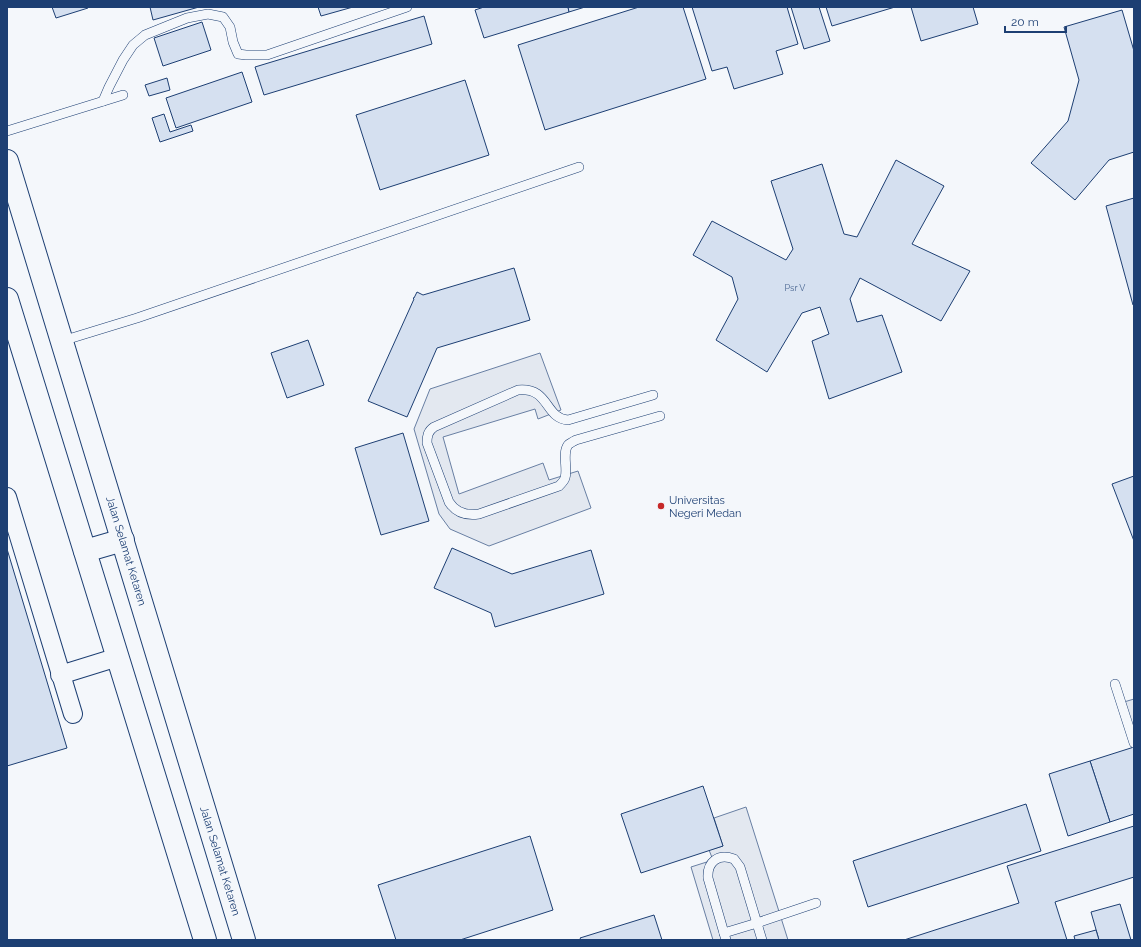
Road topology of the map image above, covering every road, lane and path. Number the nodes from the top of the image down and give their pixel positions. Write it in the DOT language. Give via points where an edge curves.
graph roads {
  1 [pos="407,7"];
  2 [pos="124,95"];
  3 [pos="103,101"];
  4 [pos="7,131"];
  5 [pos="7,161"];
  6 [pos="579,167"];
  7 [pos="7,299"];
  8 [pos="62,342"];
  9 [pos="653,395"];
  10 [pos="660,416"];
  11 [pos="7,497"];
  12 [pos="123,540"];
  13 [pos="85,550"];
  14 [pos="118,657"];
  15 [pos="60,675"];
  16 [pos="1115,684"];
  17 [pos="73,714"];
  18 [pos="1134,743"];
  19 [pos="816,903"];
  20 [pos="757,924"];
  21 [pos="725,937"];
  22 [pos="205,940"];
  23 [pos="244,940"];
  24 [pos="762,940"];
  1 -- 3 [label="lane" via="267,55 238,54 230,27 223,18 208,14 187,18 145,35 133,45"];
  2 -- 3 [label="lane"];
  3 -- 4 [label="lane"];
  5 -- 8 [label="street, Jalan Selamat Ketaren"];
  6 -- 8 [label="lane"];
  7 -- 13 [label="street"];
  8 -- 12 [label="street, Jalan Selamat Ketaren"];
  9 -- 10 [label="lane" via="562,420 537,393 518,390 430,429 427,443 452,507 458,512 471,515 559,486 565,479 566,450 572,442"];
  11 -- 15 [label="street"];
  12 -- 13 [label="street"];
  12 -- 23 [label="street, Jalan Selamat Ketaren"];
  13 -- 14 [label="street"];
  14 -- 15 [label="street"];
  14 -- 22 [label="street"];
  15 -- 17 [label="street"];
  16 -- 18 [label="lane"];
  19 -- 20 [label="lane"];
  20 -- 21 [label="lane"];
  20 -- 21 [label="lane" via="738,862 726,856 716,860 709,867 708,878"];
  20 -- 24 [label="lane"];
}
